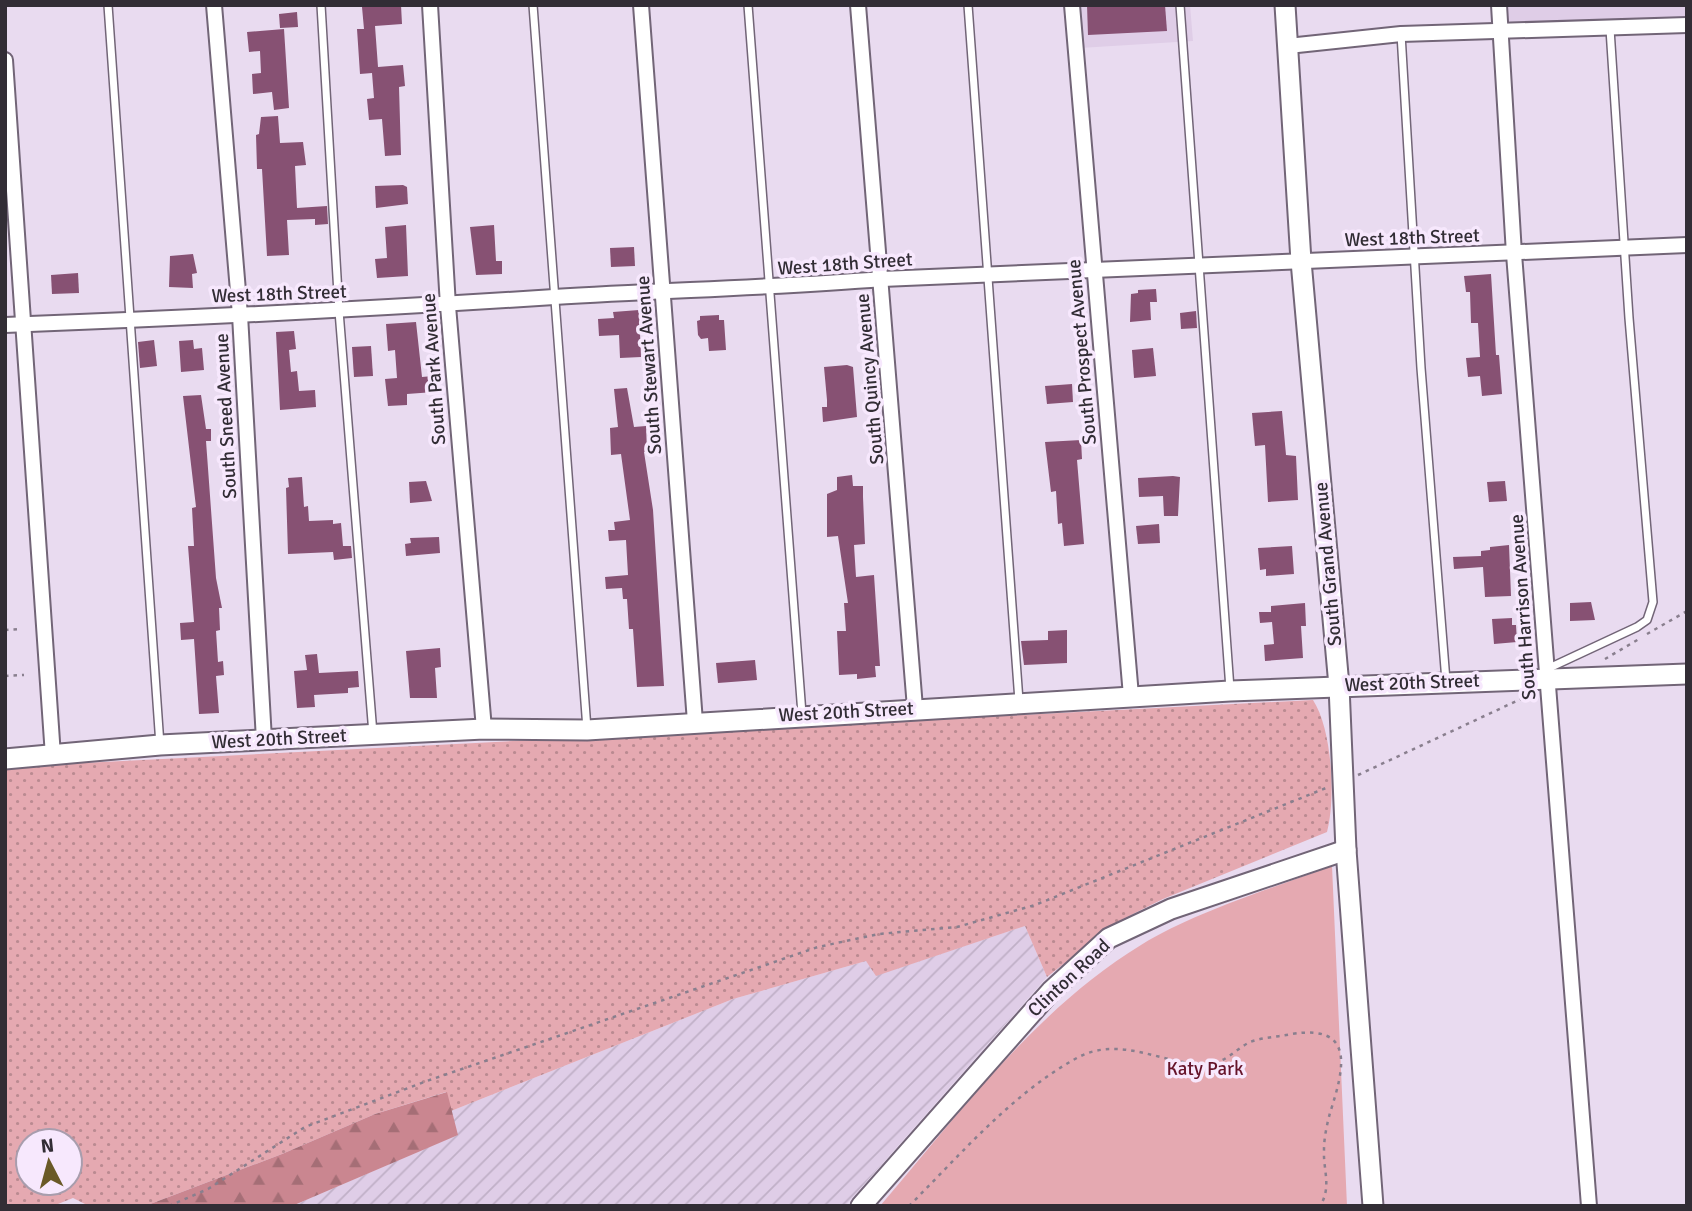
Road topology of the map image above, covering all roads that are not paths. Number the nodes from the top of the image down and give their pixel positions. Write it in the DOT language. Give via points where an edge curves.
graph roads {
  1 [pos="108,5"];
  2 [pos="214,5"];
  3 [pos="321,5"];
  4 [pos="430,5"];
  5 [pos="533,5"];
  6 [pos="641,5"];
  7 [pos="748,5"];
  8 [pos="858,5"];
  9 [pos="968,5"];
  10 [pos="1072,5"];
  11 [pos="1180,5"];
  12 [pos="1285,5"];
  13 [pos="1499,5"];
  14 [pos="1687,25"];
  15 [pos="1610,29"];
  16 [pos="1501,32"];
  17 [pos="1401,34"];
  18 [pos="1287,46"];
  19 [pos="5,60"];
  20 [pos="1687,245"];
  21 [pos="1624,248"];
  22 [pos="1514,254"];
  23 [pos="1414,257"];
  24 [pos="1301,261"];
  25 [pos="1199,266"];
  26 [pos="1095,272"];
  27 [pos="987,276"];
  28 [pos="882,279"];
  29 [pos="770,288"];
  30 [pos="663,292"];
  31 [pos="554,297"];
  32 [pos="448,306"];
  33 [pos="339,311"];
  34 [pos="240,315"];
  35 [pos="131,320"];
  36 [pos="24,324"];
  37 [pos="5,325"];
  38 [pos="1687,674"];
  39 [pos="1548,678"];
  40 [pos="1446,681"];
  41 [pos="1339,686"];
  42 [pos="1230,691"];
  43 [pos="1131,696"];
  44 [pos="1019,702"];
  45 [pos="915,708"];
  46 [pos="802,714"];
  47 [pos="695,722"];
  48 [pos="484,729"];
  49 [pos="587,730"];
  50 [pos="373,735"];
  51 [pos="264,740"];
  52 [pos="160,745"];
  53 [pos="53,756"];
  54 [pos="5,759"];
  55 [pos="1346,850"];
  56 [pos="861,1206"];
  57 [pos="1373,1206"];
  58 [pos="1589,1206"];
  1 -- 35 [label="lane"];
  2 -- 34 [label="street, South Sneed Avenue"];
  3 -- 33 [label="lane"];
  4 -- 32 [label="street, South Park Avenue"];
  5 -- 31 [label="lane"];
  6 -- 30 [label="street, South Stewart Avenue"];
  7 -- 29 [label="lane"];
  8 -- 28 [label="street, South Quincy Avenue"];
  9 -- 27 [label="lane"];
  10 -- 26 [label="street, South Prospect Avenue"];
  11 -- 25 [label="lane"];
  12 -- 18 [label="street, South Grand Avenue"];
  13 -- 16 [label="street, South Harrison Avenue"];
  14 -- 15 [label="street"];
  15 -- 16 [label="street"];
  15 -- 21 [label="lane"];
  16 -- 17 [label="street"];
  16 -- 22 [label="street, South Harrison Avenue"];
  17 -- 18 [label="street"];
  17 -- 23 [label="lane"];
  18 -- 24 [label="street, South Grand Avenue"];
  19 -- 36 [label="street"];
  20 -- 21 [label="street, West 18th Street"];
  21 -- 22 [label="street, West 18th Street"];
  21 -- 39 [label="lane" via="1652,611 1637,627"];
  22 -- 23 [label="street, West 18th Street"];
  22 -- 39 [label="street, South Harrison Avenue"];
  23 -- 24 [label="street, West 18th Street"];
  23 -- 40 [label="lane"];
  24 -- 25 [label="street, West 18th Street"];
  24 -- 41 [label="street, South Grand Avenue"];
  25 -- 26 [label="street, West 18th Street"];
  25 -- 42 [label="lane"];
  26 -- 27 [label="street, West 18th Street"];
  26 -- 43 [label="street, South Prospect Avenue"];
  27 -- 28 [label="street, West 18th Street"];
  27 -- 44 [label="lane"];
  28 -- 29 [label="street, West 18th Street"];
  28 -- 45 [label="street, South Quincy Avenue"];
  29 -- 30 [label="street, West 18th Street"];
  29 -- 46 [label="lane"];
  30 -- 31 [label="street, West 18th Street"];
  30 -- 47 [label="street, South Stewart Avenue"];
  31 -- 32 [label="street, West 18th Street"];
  31 -- 49 [label="lane"];
  32 -- 33 [label="street, West 18th Street"];
  32 -- 48 [label="street, South Park Avenue"];
  33 -- 34 [label="street, West 18th Street"];
  33 -- 50 [label="lane"];
  34 -- 35 [label="street, West 18th Street"];
  34 -- 51 [label="street, South Sneed Avenue"];
  35 -- 36 [label="street, West 18th Street"];
  35 -- 52 [label="lane"];
  36 -- 37 [label="street, West 18th Street"];
  36 -- 53 [label="street"];
  38 -- 39 [label="street, West 20th Street"];
  39 -- 40 [label="street, West 20th Street"];
  39 -- 58 [label="street, South Harrison Avenue"];
  40 -- 41 [label="street, West 20th Street"];
  41 -- 42 [label="street, West 20th Street"];
  41 -- 55 [label="street, South Grand Avenue"];
  42 -- 43 [label="street, West 20th Street"];
  43 -- 44 [label="street, West 20th Street"];
  44 -- 45 [label="street, West 20th Street"];
  45 -- 46 [label="street, West 20th Street"];
  46 -- 47 [label="street, West 20th Street"];
  47 -- 49 [label="street, West 20th Street"];
  48 -- 49 [label="street, West 20th Street"];
  48 -- 50 [label="street, West 20th Street"];
  50 -- 51 [label="street, West 20th Street"];
  51 -- 52 [label="street, West 20th Street"];
  52 -- 53 [label="street, West 20th Street"];
  53 -- 54 [label="street, West 20th Street"];
  55 -- 56 [label="street, Clinton Road" via="1171,909 1109,938 1051,991"];
  55 -- 57 [label="street, South Grand Avenue"];
}
